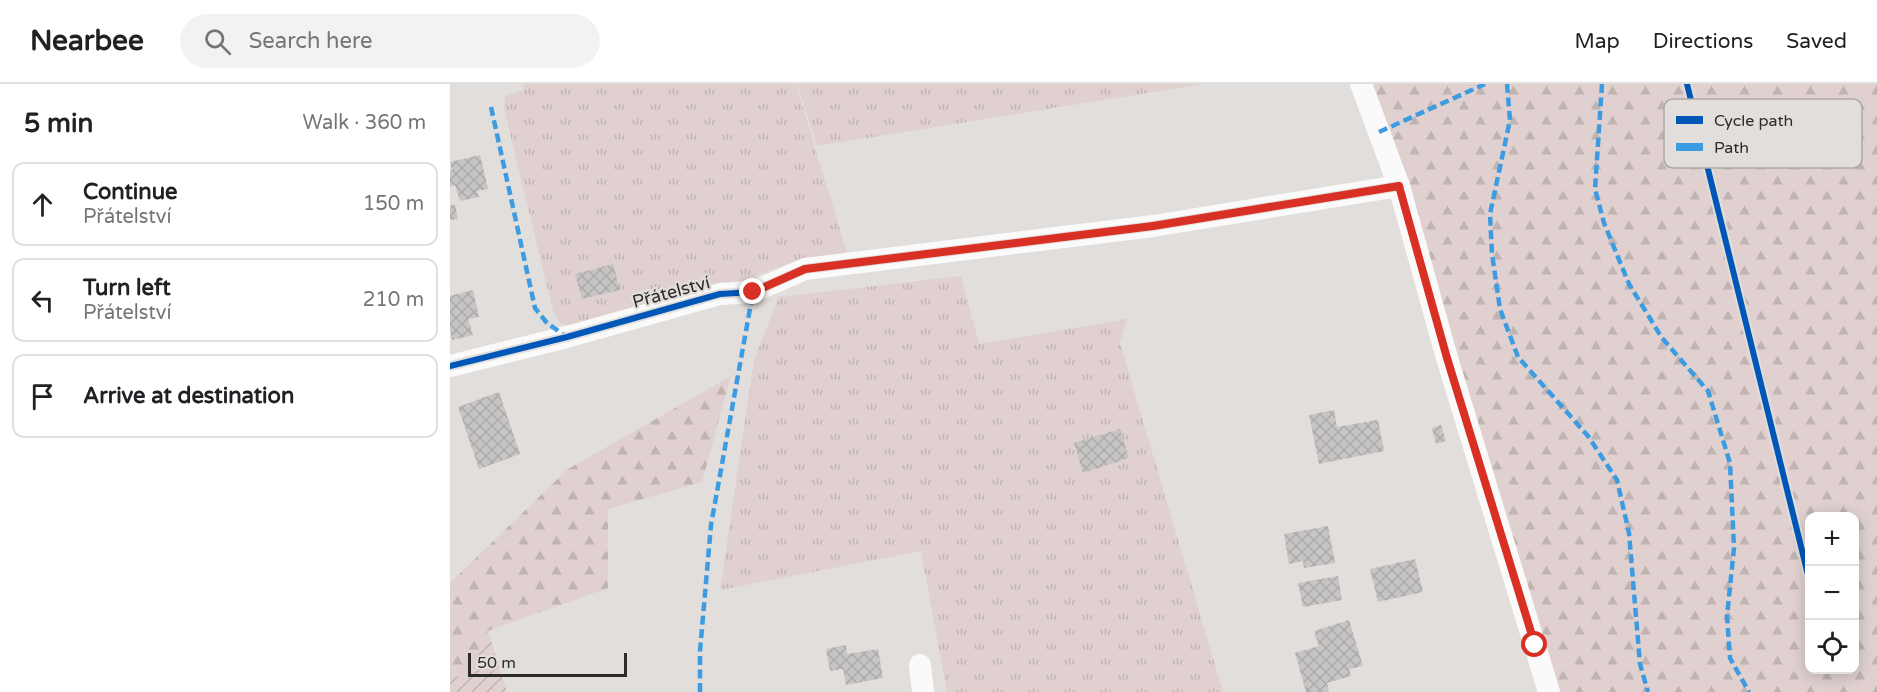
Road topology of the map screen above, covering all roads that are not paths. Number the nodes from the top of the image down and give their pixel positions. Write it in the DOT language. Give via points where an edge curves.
graph roads {
  1 [pos="1361,84"];
  2 [pos="1399,186"];
  3 [pos="450,366"];
  4 [pos="920,665"];
  5 [pos="923,692"];
  6 [pos="1549,692"];
  1 -- 2 [label="street"];
  2 -- 3 [label="street, Přátelství" via="1153,226 805,269 753,292 720,294"];
  2 -- 6 [label="street"];
  4 -- 5 [label="street"];
}
